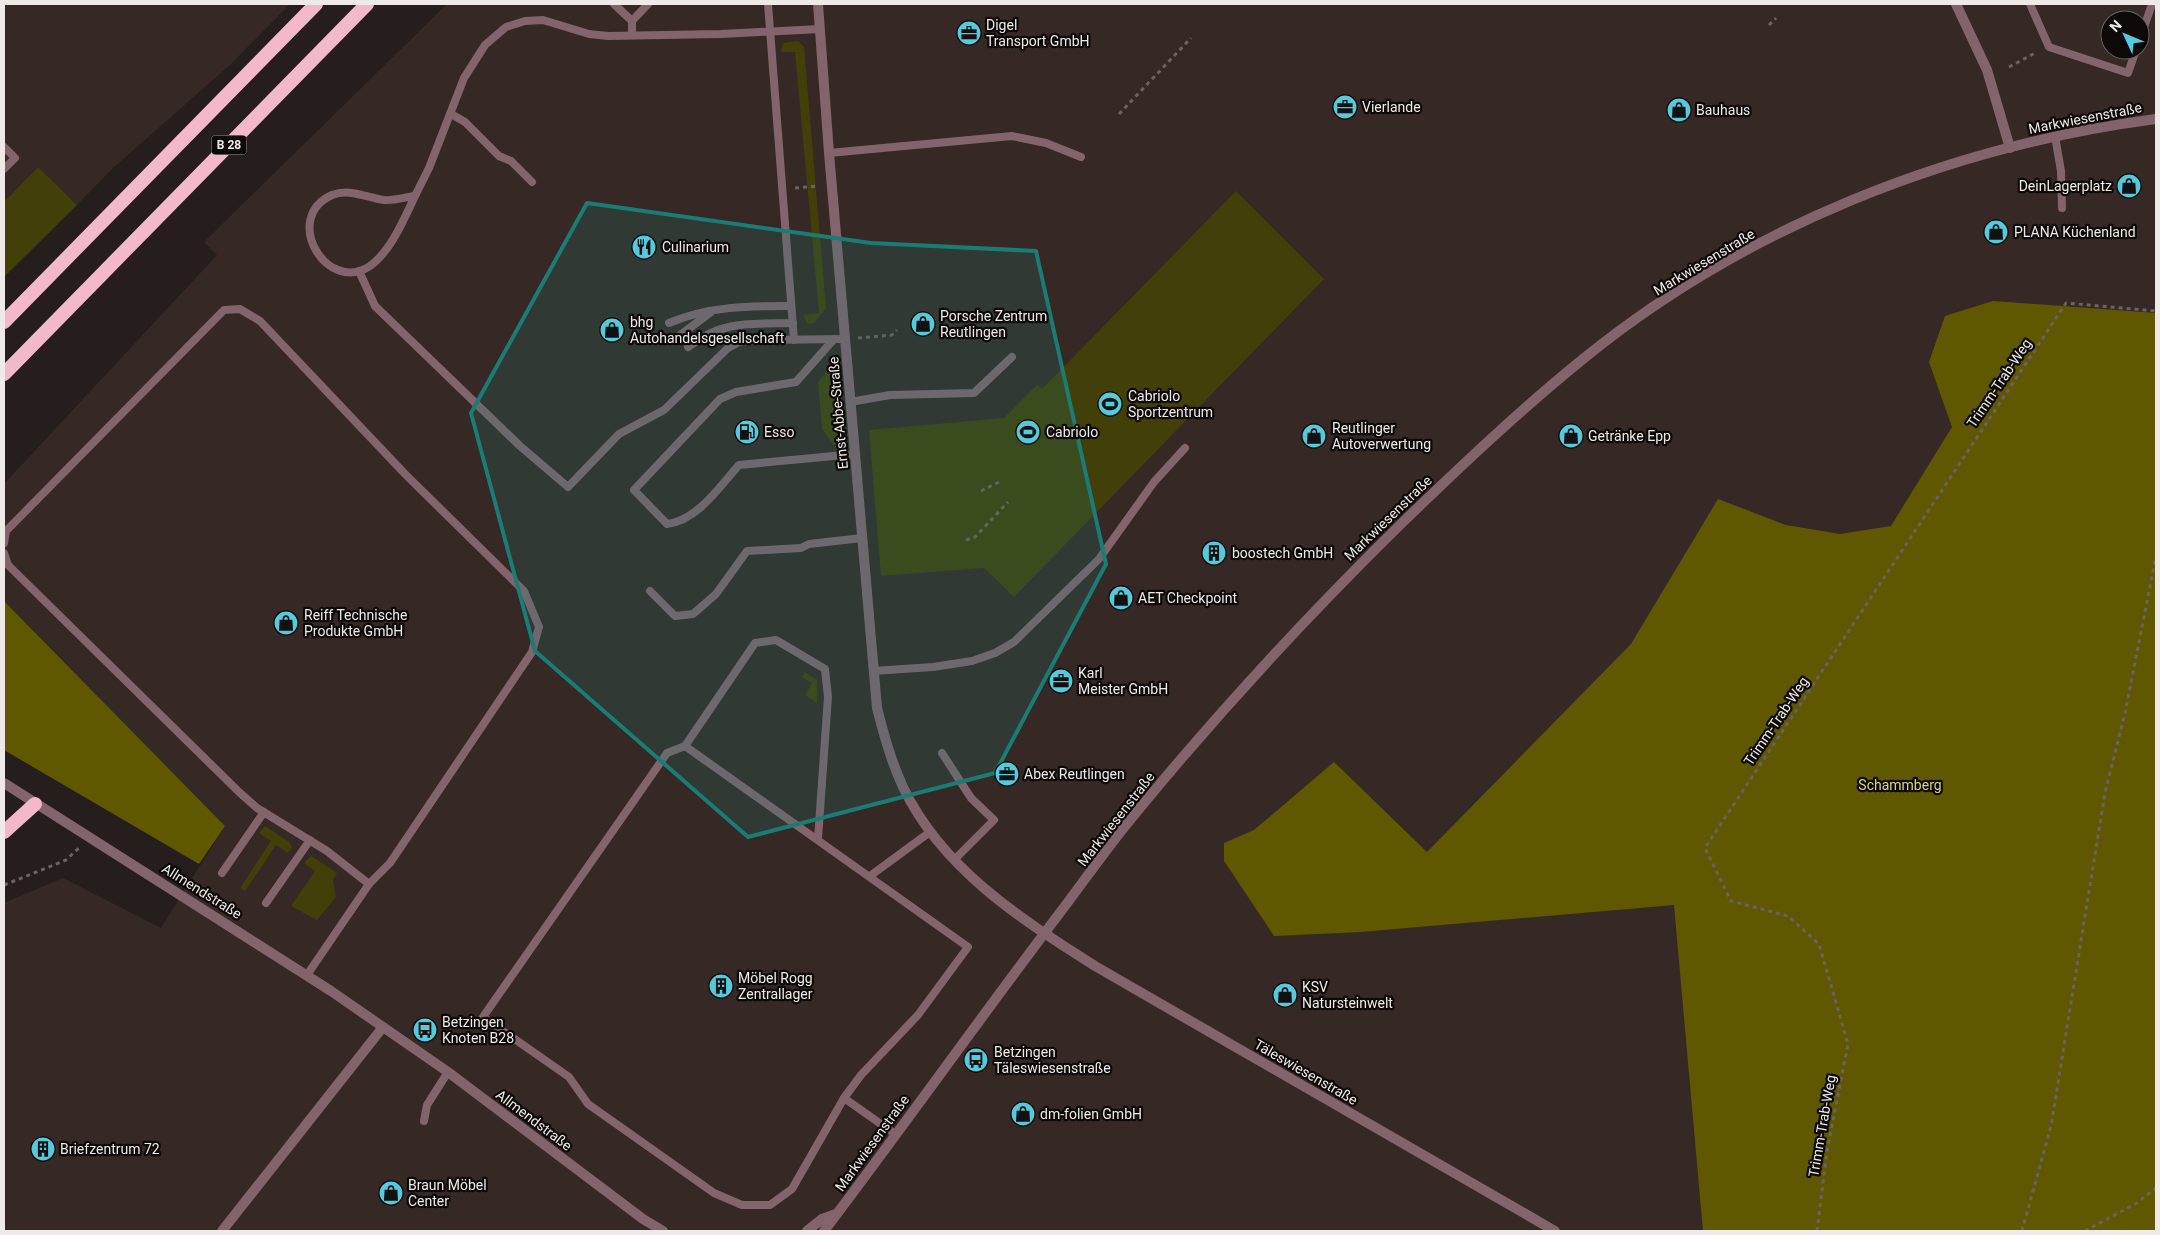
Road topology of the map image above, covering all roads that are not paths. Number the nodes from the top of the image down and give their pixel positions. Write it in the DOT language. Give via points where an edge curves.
graph roads {
  1 [pos="316,4"];
  2 [pos="367,4"];
  3 [pos="614,4"];
  4 [pos="648,4"];
  5 [pos="768,4"];
  6 [pos="818,4"];
  7 [pos="1956,4"];
  8 [pos="2030,4"];
  9 [pos="632,21"];
  10 [pos="820,29"];
  11 [pos="770,31"];
  12 [pos="632,34"];
  13 [pos="2133,60"];
  14 [pos="450,114"];
  15 [pos="2156,119"];
  16 [pos="2055,136"];
  17 [pos="4,147"];
  18 [pos="2010,148"];
  19 [pos="829,153"];
  20 [pos="1081,156"];
  21 [pos="4,169"];
  22 [pos="532,182"];
  23 [pos="415,196"];
  24 [pos="2062,208"];
  25 [pos="359,271"];
  26 [pos="791,306"];
  27 [pos="711,312"];
  28 [pos="4,322"];
  29 [pos="670,323"];
  30 [pos="793,323"];
  31 [pos="679,336"];
  32 [pos="834,339"];
  33 [pos="845,339"];
  34 [pos="794,340"];
  35 [pos="688,347"];
  36 [pos="1012,358"];
  37 [pos="4,374"];
  38 [pos="850,402"];
  39 [pos="1185,448"];
  40 [pos="855,454"];
  41 [pos="862,538"];
  42 [pos="4,543"];
  43 [pos="4,553"];
  44 [pos="650,591"];
  45 [pos="873,671"];
  46 [pos="685,746"];
  47 [pos="942,753"];
  48 [pos="4,783"];
  49 [pos="35,804"];
  50 [pos="264,812"];
  51 [pos="4,832"];
  52 [pos="930,832"];
  53 [pos="818,839"];
  54 [pos="310,840"];
  55 [pos="954,860"];
  56 [pos="222,873"];
  57 [pos="870,876"];
  58 [pos="369,884"];
  59 [pos="266,903"];
  60 [pos="1044,934"];
  61 [pos="307,975"];
  62 [pos="383,1027"];
  63 [pos="448,1072"];
  64 [pos="844,1098"];
  65 [pos="424,1121"];
  66 [pos="895,1134"];
  67 [pos="837,1214"];
  68 [pos="643,1219"];
  69 [pos="222,1231"];
  70 [pos="655,1231"];
  71 [pos="663,1231"];
  72 [pos="807,1231"];
  73 [pos="824,1231"];
  74 [pos="1555,1231"];
  1 -- 28 [label="highway, B 28"];
  2 -- 37 [label="highway, B 28"];
  3 -- 9 [label="lane"];
  4 -- 9 [label="lane"];
  5 -- 11 [label="lane"];
  6 -- 10 [label="street, Ernst-Abbe-Straße"];
  7 -- 18 [label="street" via="1987,70"];
  8 -- 13 [label="lane" via="2049,46 2128,73"];
  9 -- 12 [label="lane"];
  10 -- 11 [label="lane"];
  10 -- 19 [label="street, Ernst-Abbe-Straße"];
  11 -- 12 [label="lane"];
  11 -- 26 [label="lane"];
  12 -- 14 [label="lane" via="589,34 543,20 506,27 474,60"];
  14 -- 22 [label="lane" via="465,122 499,156 511,161"];
  14 -- 23 [label="lane"];
  15 -- 16 [label="street, Markwiesenstraße"];
  16 -- 18 [label="street, Markwiesenstraße"];
  16 -- 24 [label="lane" via="2061,171"];
  17 -- 21 [label="lane" via="15,158"];
  18 -- 60 [label="street, Markwiesenstraße" via="1904,180 1815,216 1692,283 1585,357 1461,466 1304,622 1128,823"];
  19 -- 20 [label="lane" via="1012,136"];
  19 -- 33 [label="street, Ernst-Abbe-Straße"];
  23 -- 25 [label="lane" via="384,251 370,266"];
  23 -- 25 [label="lane" via="385,200 362,194 332,195 311,215 309,232 312,247 320,258 331,267 348,272"];
  25 -- 34 [label="lane" via="375,306 520,446 568,487 619,434 664,410 728,348 753,340"];
  26 -- 27 [label="lane" via="729,306"];
  26 -- 30 [label="lane"];
  27 -- 29 [label="lane" via="688,315"];
  27 -- 31 [label="lane"];
  30 -- 34 [label="lane"];
  30 -- 35 [label="lane" via="741,324 715,330"];
  32 -- 33 [label="lane"];
  32 -- 34 [label="lane"];
  32 -- 40 [label="lane" via="796,382 736,392 720,399 634,490 668,524 682,522 739,465"];
  33 -- 38 [label="street, Ernst-Abbe-Straße"];
  36 -- 38 [label="lane" via="974,393 890,394"];
  38 -- 40 [label="street, Ernst-Abbe-Straße"];
  39 -- 45 [label="lane" via="1154,482 1099,559 1014,642 972,662"];
  40 -- 41 [label="street, Ernst-Abbe-Straße"];
  41 -- 44 [label="lane" via="808,544 801,548 748,550 716,594 693,614 675,616"];
  41 -- 45 [label="street, Ernst-Abbe-Straße"];
  42 -- 58 [label="lane" via="6,531 224,310 240,309 260,321 406,476 524,591 539,627 532,652 495,708 390,863"];
  43 -- 50 [label="lane" via="8,565 239,792"];
  45 -- 52 [label="street, Ernst-Abbe-Straße" via="877,708 894,766"];
  46 -- 53 [label="lane"];
  46 -- 53 [label="lane" via="755,643 776,640 825,668 828,697"];
  46 -- 64 [label="lane" via="667,753 483,1017 569,1077 588,1104 714,1193 742,1205 770,1204 792,1188"];
  47 -- 55 [label="lane" via="971,798 994,820"];
  48 -- 49 [label="street, Allmendstraße"];
  49 -- 51 [label="highway"];
  49 -- 61 [label="street, Allmendstraße"];
  50 -- 54 [label="lane"];
  50 -- 56 [label="lane"];
  52 -- 55 [label="street, Ernst-Abbe-Straße"];
  52 -- 57 [label="lane"];
  53 -- 57 [label="lane"];
  54 -- 58 [label="lane"];
  54 -- 59 [label="lane"];
  55 -- 60 [label="street, Ernst-Abbe-Straße" via="1002,904"];
  57 -- 64 [label="lane" via="968,947 918,1015 861,1075"];
  58 -- 61 [label="lane"];
  60 -- 66 [label="street, Markwiesenstraße"];
  60 -- 74 [label="street, Täleswiesenstraße"];
  61 -- 62 [label="street, Allmendstraße"];
  62 -- 63 [label="street, Allmendstraße"];
  62 -- 69 [label="street"];
  63 -- 65 [label="lane" via="427,1105"];
  63 -- 68 [label="street, Allmendstraße"];
  64 -- 66 [label="lane"];
  66 -- 67 [label="street, Markwiesenstraße"];
  67 -- 72 [label="street" via="822,1219"];
  67 -- 73 [label="street, Markwiesenstraße"];
  68 -- 70 [label="street, Allmendstraße"];
  68 -- 71 [label="street, Allmendstraße"];
}
